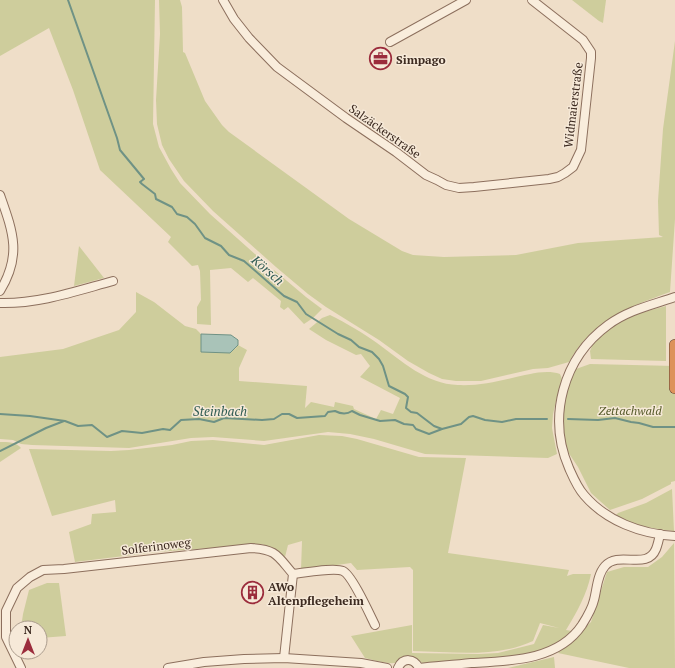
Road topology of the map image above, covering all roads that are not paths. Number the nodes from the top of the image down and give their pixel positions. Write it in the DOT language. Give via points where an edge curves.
graph roads {
  1 [pos="223,0"];
  2 [pos="466,0"];
  3 [pos="532,0"];
  4 [pos="390,42"];
  5 [pos="573,167"];
  6 [pos="0,195"];
  7 [pos="113,281"];
  8 [pos="0,291"];
  9 [pos="675,297"];
  10 [pos="0,303"];
  11 [pos="675,345"];
  12 [pos="675,388"];
  13 [pos="660,534"];
  14 [pos="675,536"];
  15 [pos="293,574"];
  16 [pos="375,625"];
  17 [pos="284,658"];
  18 [pos="184,667"];
  19 [pos="21,668"];
  20 [pos="168,668"];
  21 [pos="388,668"];
  22 [pos="398,668"];
  23 [pos="419,668"];
  1 -- 5 [label="street, Salzäckerstraße" via="249,38 277,67 426,175 446,185 459,188 484,187 549,179"];
  2 -- 4 [label="street"];
  3 -- 5 [label="street, Widmaierstraße" via="583,40 591,52 582,145"];
  6 -- 8 [label="street" via="12,230 14,245 11,271"];
  7 -- 10 [label="street" via="42,300"];
  9 -- 13 [label="street" via="628,313 598,333 579,355 569,373 559,411 560,442 565,459 584,495 622,524"];
  11 -- 12 [label="highway"];
  13 -- 14 [label="street"];
  13 -- 23 [label="street" via="656,549 647,559 620,559 604,566 589,614 569,639 554,648 536,656 512,661"];
  15 -- 16 [label="street" via="344,571"];
  15 -- 17 [label="street"];
  15 -- 19 [label="street, Solferinoweg" via="273,552 251,548 43,570 17,588 6,611 6,637"];
  17 -- 18 [label="street" via="204,662"];
  17 -- 21 [label="street" via="361,663"];
  18 -- 20 [label="street"];
  22 -- 23 [label="street" via="403,661 412,660"];
}
